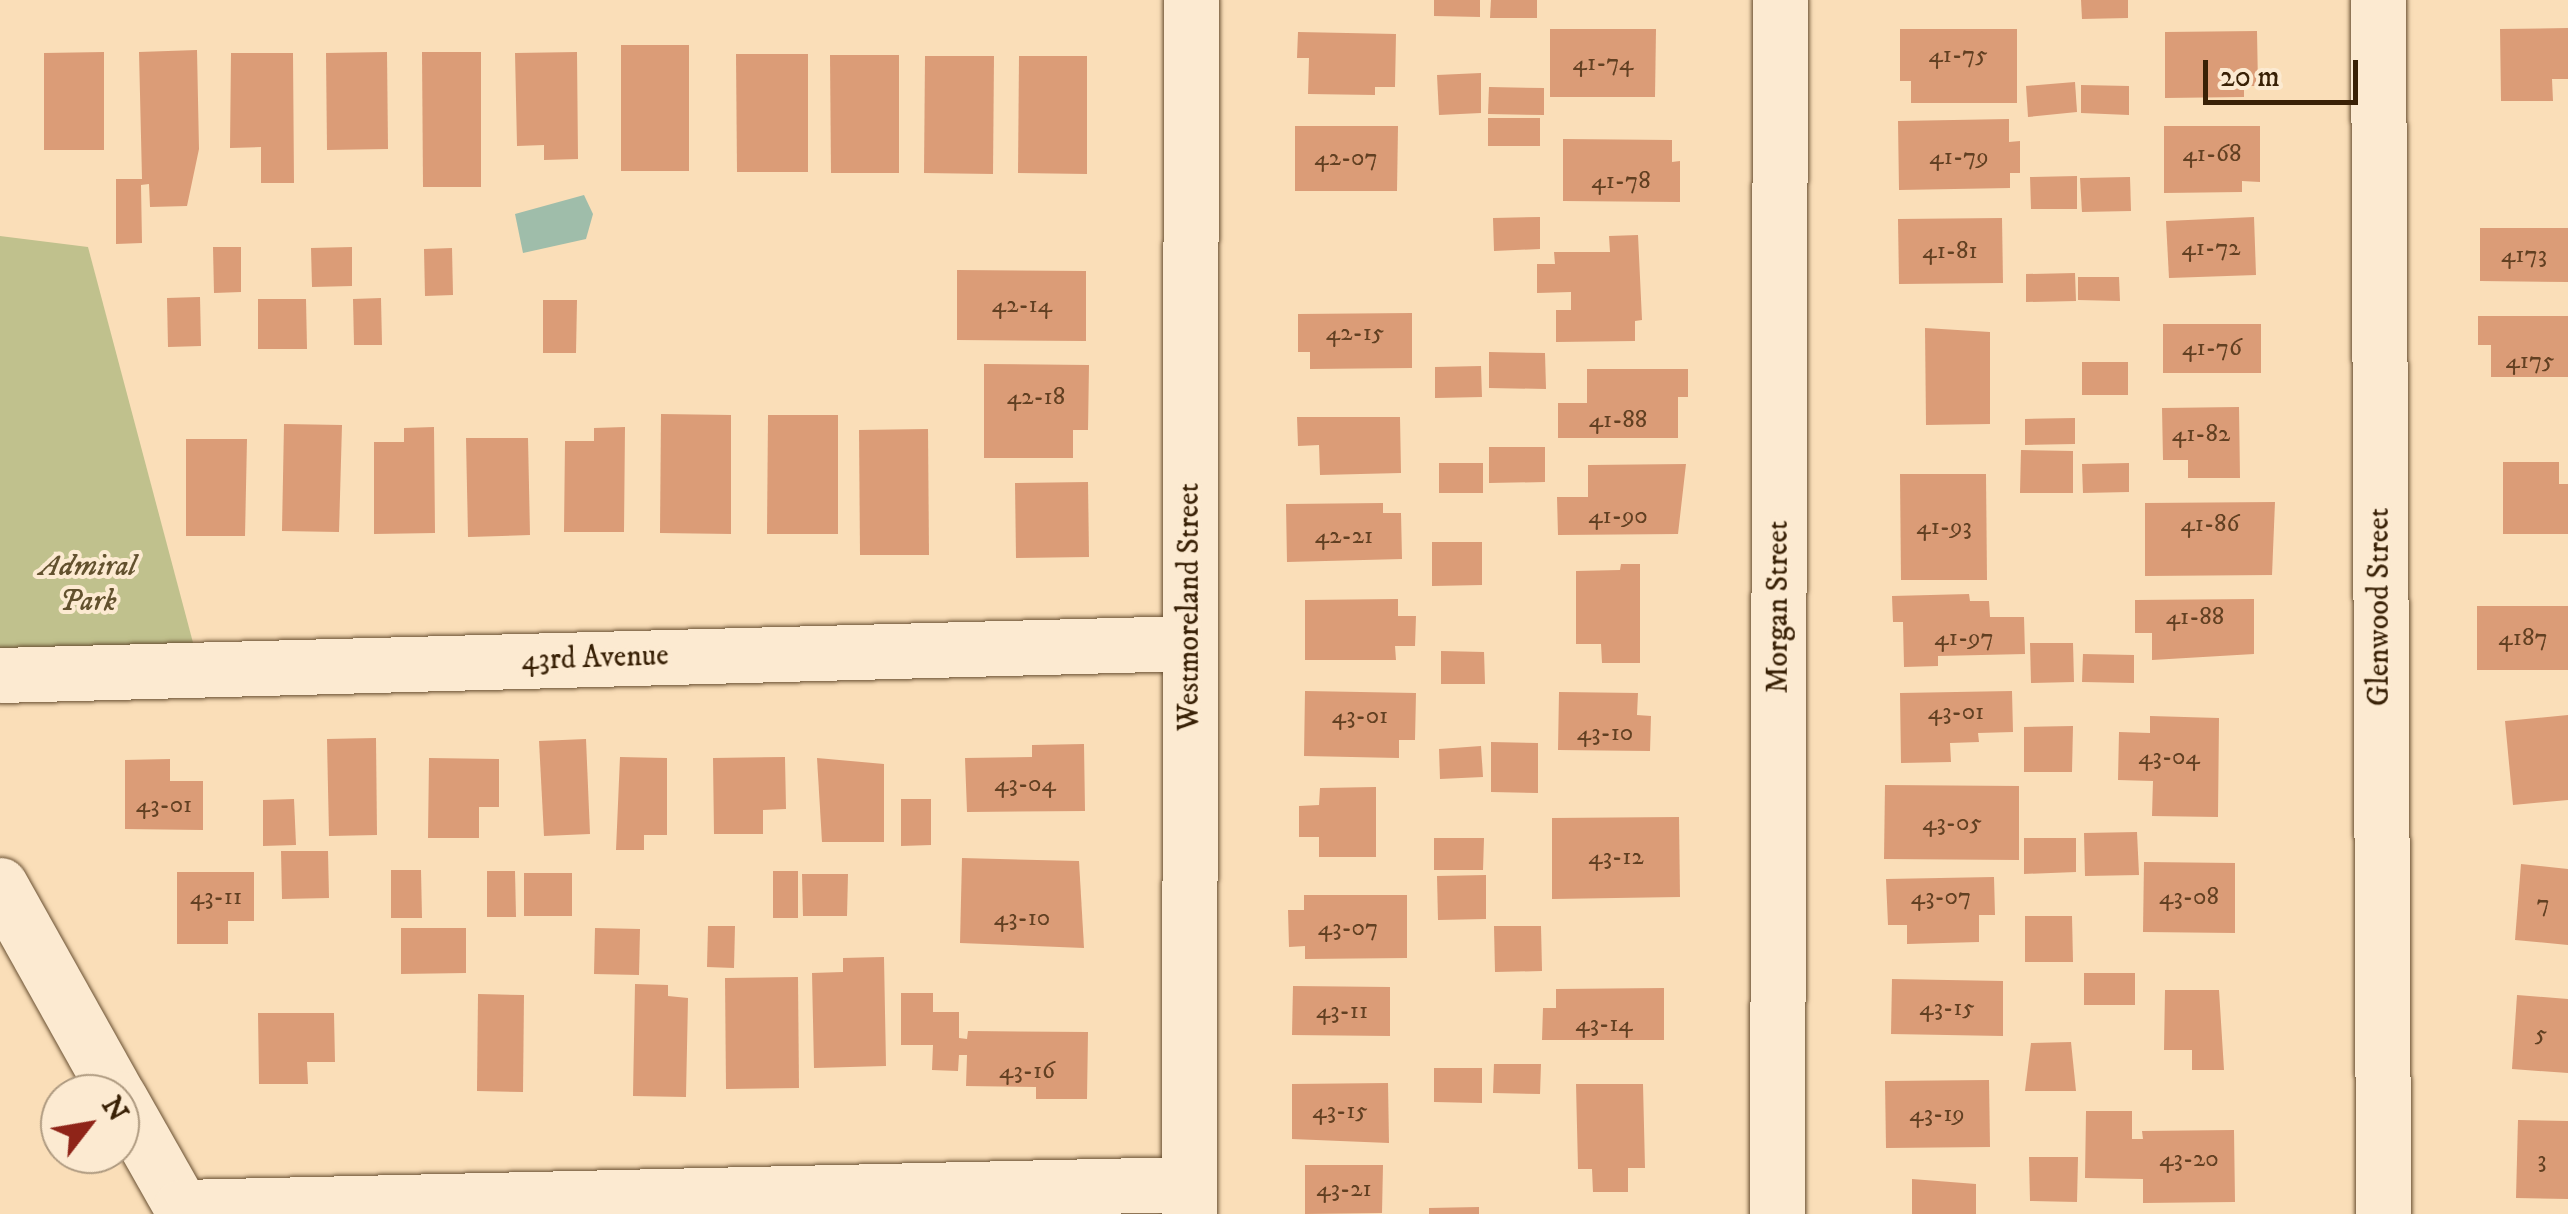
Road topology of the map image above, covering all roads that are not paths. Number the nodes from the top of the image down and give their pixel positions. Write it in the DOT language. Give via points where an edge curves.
graph roads {
  1 [pos="1191,0"];
  2 [pos="1780,0"];
  3 [pos="2378,0"];
  4 [pos="1190,643"];
  5 [pos="0,675"];
  6 [pos="0,885"];
  7 [pos="107,1074"];
  8 [pos="140,1134"];
  9 [pos="1189,1199"];
  10 [pos="183,1211"];
  11 [pos="1778,1214"];
  12 [pos="2383,1214"];
  1 -- 4 [label="street, Westmoreland Street"];
  2 -- 11 [label="street, Morgan Street"];
  3 -- 12 [label="street, Glenwood Street"];
  4 -- 5 [label="street, 43rd Avenue"];
  4 -- 9 [label="street, Westmoreland Street"];
  6 -- 7 [label="street"];
  8 -- 10 [label="street"];
  9 -- 10 [label="street"];
}
